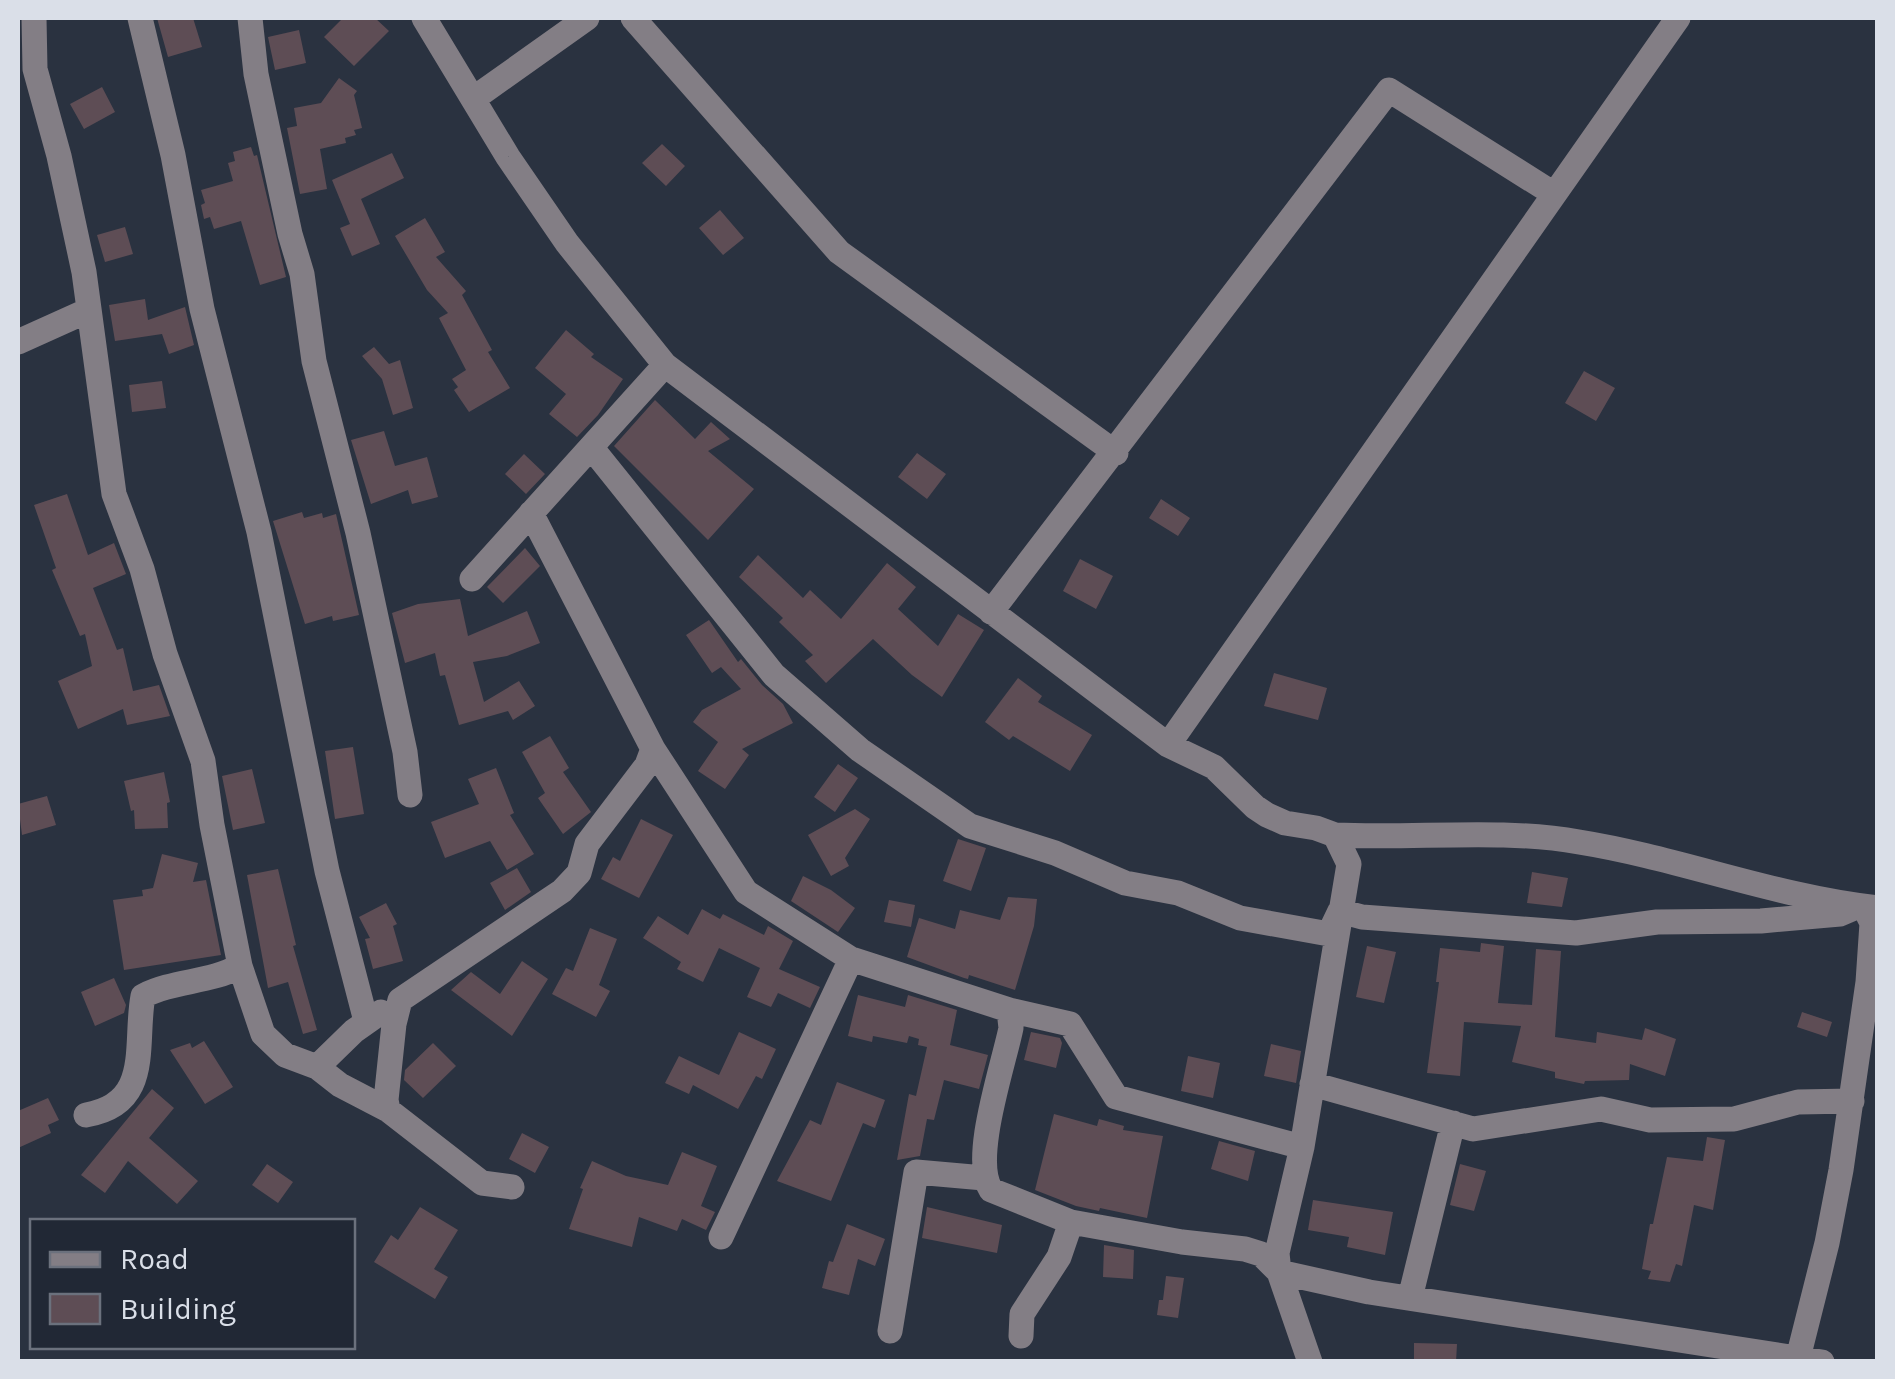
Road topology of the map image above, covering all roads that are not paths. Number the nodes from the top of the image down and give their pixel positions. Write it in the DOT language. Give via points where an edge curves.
graph roads {
  1 [pos="34,18"];
  2 [pos="140,18"];
  3 [pos="250,18"];
  4 [pos="424,18"];
  5 [pos="587,18"];
  6 [pos="633,18"];
  7 [pos="1678,18"];
  8 [pos="473,99"];
  9 [pos="1554,194"];
  10 [pos="89,310"];
  11 [pos="18,342"];
  12 [pos="665,365"];
  13 [pos="591,447"];
  14 [pos="1116,453"];
  15 [pos="531,513"];
  16 [pos="472,579"];
  17 [pos="991,612"];
  18 [pos="1168,746"];
  19 [pos="653,749"];
  20 [pos="410,795"];
  21 [pos="1335,835"];
  22 [pos="1868,907"];
  23 [pos="1340,911"];
  24 [pos="852,959"];
  25 [pos="240,966"];
  26 [pos="400,1000"];
  27 [pos="1009,1010"];
  28 [pos="366,1021"];
  29 [pos="317,1067"];
  30 [pos="1312,1084"];
  31 [pos="1852,1102"];
  32 [pos="388,1110"];
  33 [pos="86,1115"];
  34 [pos="1453,1123"];
  35 [pos="1302,1147"];
  36 [pos="984,1178"];
  37 [pos="512,1187"];
  38 [pos="1071,1222"];
  39 [pos="720,1237"];
  40 [pos="1279,1272"];
  41 [pos="1410,1298"];
  42 [pos="890,1332"];
  43 [pos="1021,1336"];
  44 [pos="1805,1360"];
  45 [pos="1310,1362"];
  1 -- 10 [label="street" via="35,69"];
  2 -- 28 [label="street" via="202,308 259,532 327,871"];
  3 -- 20 [label="street" via="314,361 388,666"];
  4 -- 8 [label="street"];
  5 -- 8 [label="street"];
  6 -- 14 [label="street" via="839,252"];
  7 -- 9 [label="street"];
  8 -- 12 [label="street" via="567,243"];
  9 -- 14 [label="street" via="1389,90"];
  9 -- 18 [label="street"];
  10 -- 11 [label="street"];
  10 -- 25 [label="street" via="114,494 203,761"];
  12 -- 13 [label="street"];
  12 -- 17 [label="street"];
  13 -- 15 [label="street"];
  13 -- 23 [label="street" via="774,675 860,750 970,826 1240,918 1328,934"];
  14 -- 17 [label="street"];
  15 -- 16 [label="street"];
  15 -- 19 [label="street"];
  17 -- 18 [label="street"];
  18 -- 21 [label="street" via="1214,767 1267,815"];
  19 -- 24 [label="street" via="746,892"];
  19 -- 26 [label="street" via="562,891"];
  21 -- 22 [label="street" via="1557,838"];
  21 -- 23 [label="street" via="1349,864"];
  22 -- 23 [label="street" via="1576,933"];
  22 -- 31 [label="street" via="1872,924"];
  23 -- 30 [label="street"];
  24 -- 27 [label="street"];
  24 -- 39 [label="street"];
  25 -- 29 [label="street" via="263,1034 285,1055"];
  25 -- 33 [label="street" via="143,996 139,1069 126,1094 104,1112"];
  26 -- 28 [label="street"];
  26 -- 32 [label="street"];
  27 -- 35 [label="street" via="1070,1024 1116,1096"];
  27 -- 36 [label="street" via="1012,1028 982,1154"];
  28 -- 29 [label="street"];
  29 -- 32 [label="street"];
  30 -- 34 [label="street"];
  30 -- 35 [label="street"];
  31 -- 34 [label="street" via="1798,1102 1734,1119 1650,1120 1600,1109 1473,1129"];
  31 -- 44 [label="street"];
  32 -- 37 [label="street" via="482,1183"];
  34 -- 41 [label="street"];
  35 -- 40 [label="street" via="1277,1252"];
  36 -- 38 [label="street" via="991,1190"];
  36 -- 42 [label="street" via="916,1172"];
  38 -- 40 [label="street" via="1245,1248"];
  38 -- 43 [label="street" via="1059,1257 1022,1314"];
  40 -- 41 [label="street"];
  40 -- 45 [label="street"];
  41 -- 44 [label="street"];
}
